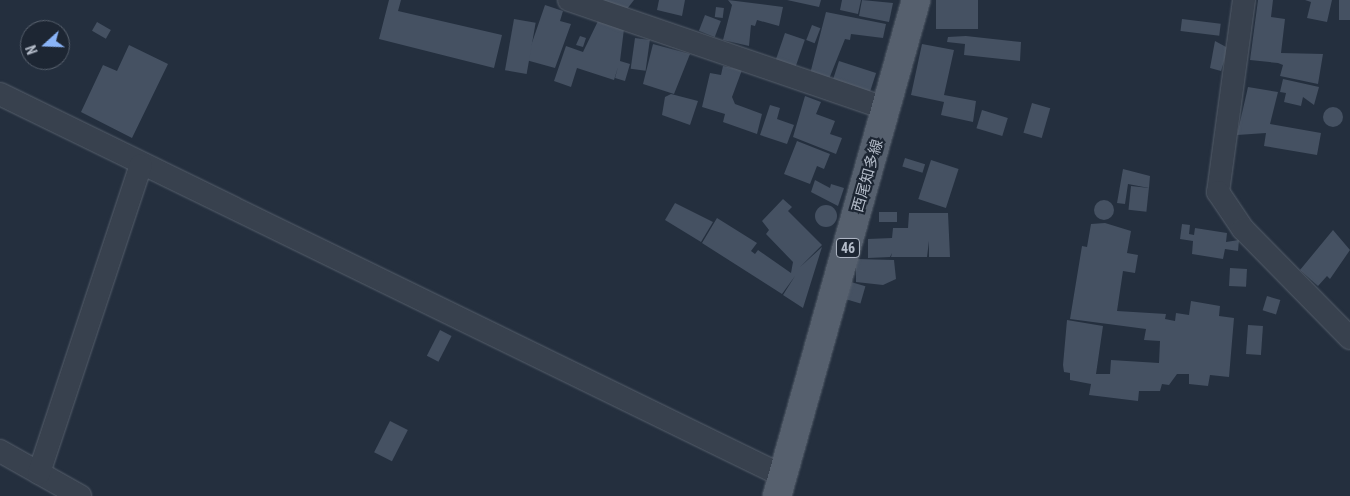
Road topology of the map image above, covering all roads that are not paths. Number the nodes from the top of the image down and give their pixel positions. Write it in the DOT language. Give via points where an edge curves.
graph roads {
  1 [pos="569,0"];
  2 [pos="916,0"];
  3 [pos="1244,0"];
  4 [pos="0,94"];
  5 [pos="888,109"];
  6 [pos="141,165"];
  7 [pos="1350,338"];
  8 [pos="0,451"];
  9 [pos="39,473"];
  10 [pos="780,486"];
  11 [pos="80,496"];
  1 -- 5 [label="street"];
  2 -- 5 [label="main road, 西尾知多線 / 46"];
  3 -- 7 [label="street" via="1218,192 1243,229"];
  4 -- 6 [label="street"];
  5 -- 10 [label="main road, 西尾知多線 / 46"];
  6 -- 9 [label="street"];
  6 -- 10 [label="street"];
  8 -- 9 [label="street"];
  9 -- 11 [label="street"];
}
